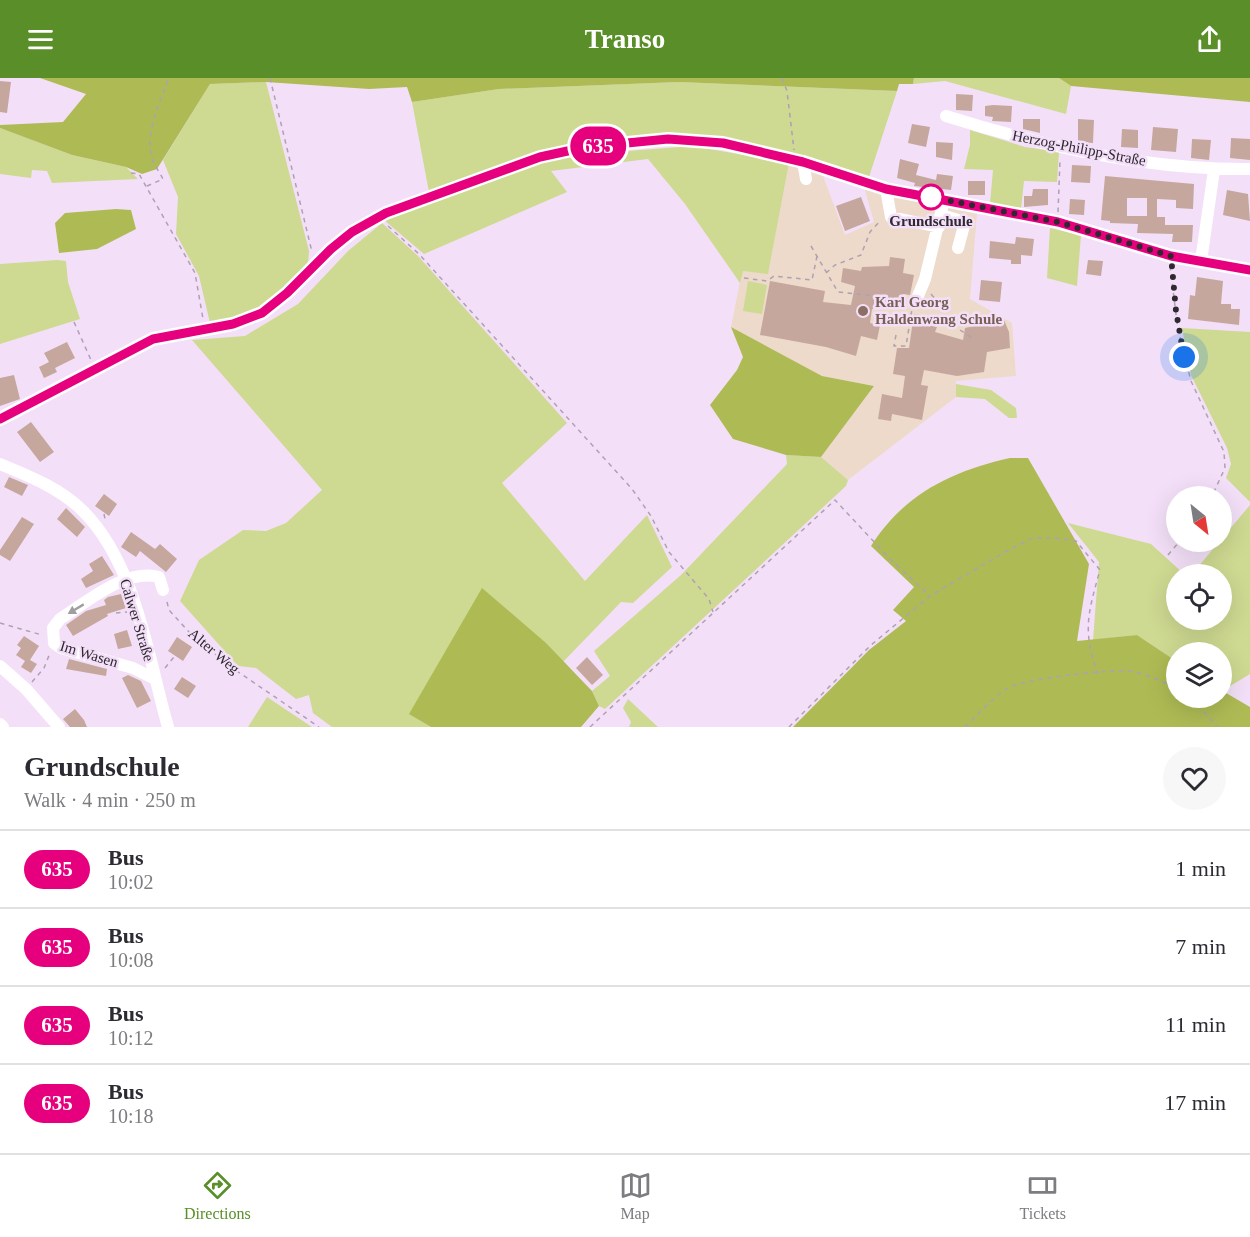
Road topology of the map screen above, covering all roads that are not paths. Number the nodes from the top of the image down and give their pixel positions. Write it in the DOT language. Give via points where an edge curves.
graph roads {
  1 [pos="946,116"];
  2 [pos="798,161"];
  3 [pos="1250,169"];
  4 [pos="1214,170"];
  5 [pos="806,179"];
  6 [pos="886,189"];
  7 [pos="944,200"];
  8 [pos="940,221"];
  9 [pos="958,248"];
  10 [pos="1201,261"];
  11 [pos="1250,270"];
  12 [pos="918,296"];
  13 [pos="0,419"];
  14 [pos="0,464"];
  15 [pos="126,579"];
  16 [pos="163,590"];
  17 [pos="0,666"];
  18 [pos="153,678"];
  19 [pos="0,724"];
  20 [pos="3,727"];
  21 [pos="59,727"];
  22 [pos="168,727"];
  1 -- 4 [label="street, Herzog-Philipp-Straße" via="1014,138"];
  2 -- 5 [label="street"];
  2 -- 6 [label="street"];
  2 -- 13 [label="street" via="694,139 586,147 540,157 380,216 352,232 262,313 233,324 153,339"];
  3 -- 4 [label="street, Herzog-Philipp-Straße"];
  4 -- 10 [label="street"];
  6 -- 7 [label="street"];
  6 -- 8 [label="street" via="891,217"];
  7 -- 8 [label="street"];
  7 -- 10 [label="street" via="1058,222 1171,256"];
  8 -- 9 [label="street" via="965,222"];
  8 -- 12 [label="street"];
  10 -- 11 [label="street"];
  14 -- 15 [label="street, Calwer Straße" via="41,482 83,511 111,549"];
  15 -- 16 [label="street" via="148,574 159,577"];
  15 -- 18 [label="street, Calwer Straße"];
  15 -- 18 [label="street, Im Wasen, one-way" via="60,619 53,628 53,640 61,648 133,668"];
  17 -- 21 [label="street"];
  18 -- 22 [label="street, Calwer Straße"];
  19 -- 20 [label="street"];
}
